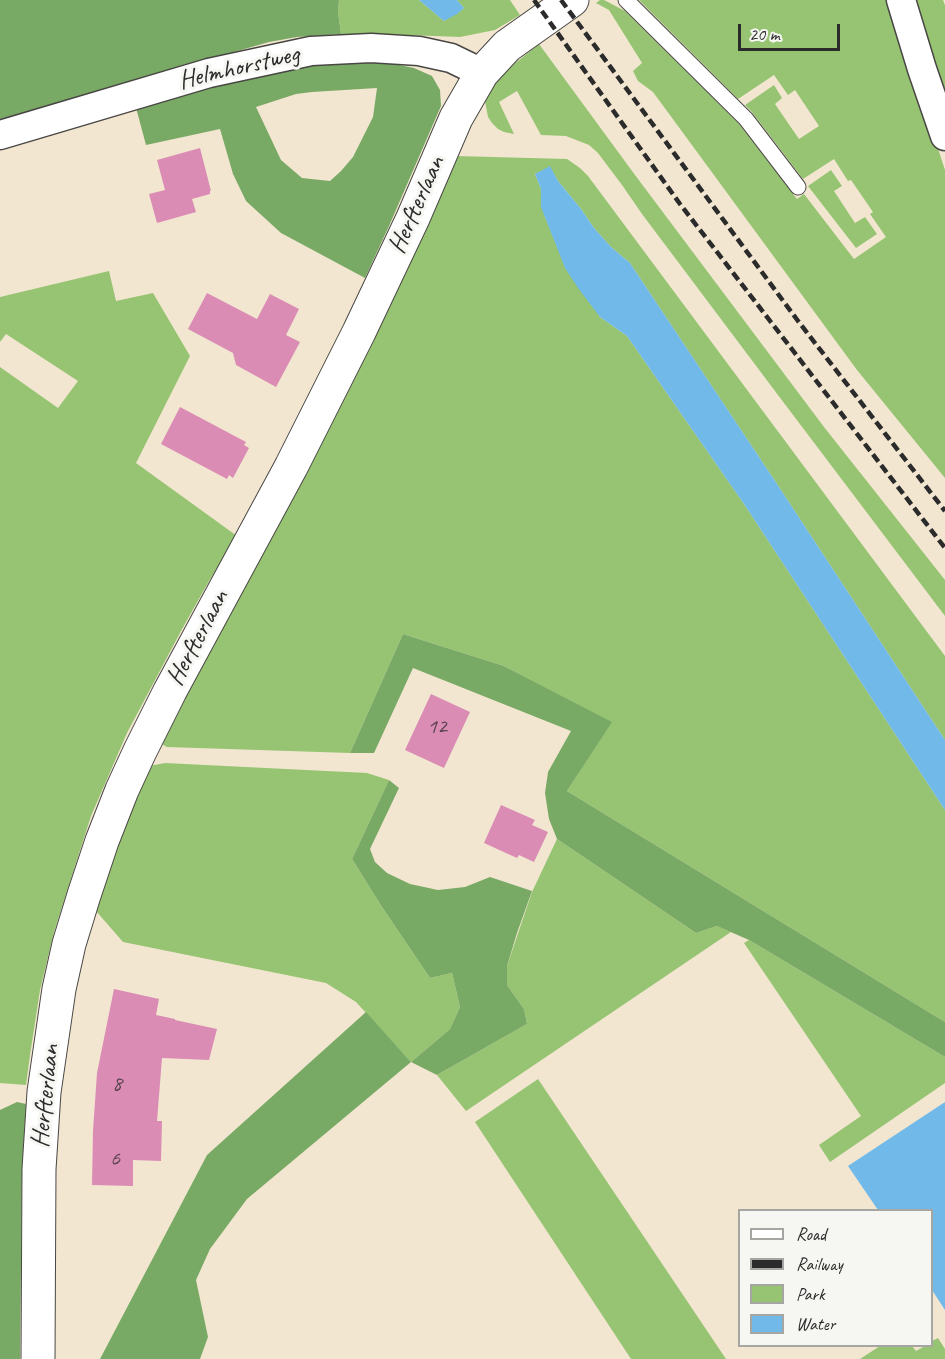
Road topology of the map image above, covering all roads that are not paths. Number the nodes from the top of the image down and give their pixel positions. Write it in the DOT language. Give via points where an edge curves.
graph roads {
  1 [pos="572,0"];
  2 [pos="626,0"];
  3 [pos="901,0"];
  4 [pos="482,73"];
  5 [pos="0,135"];
  6 [pos="945,136"];
  7 [pos="798,187"];
  8 [pos="38,1359"];
  1 -- 4 [label="street, Herfterlaan" via="507,46"];
  2 -- 7 [label="lane" via="746,119"];
  3 -- 6 [label="street"];
  4 -- 5 [label="street, Helmhorstweg" via="451,58 419,51 311,51 209,73"];
  4 -- 8 [label="street, Herfterlaan" via="456,118 326,400 140,751 95,862 69,944 44,1092 39,1169"];
}
